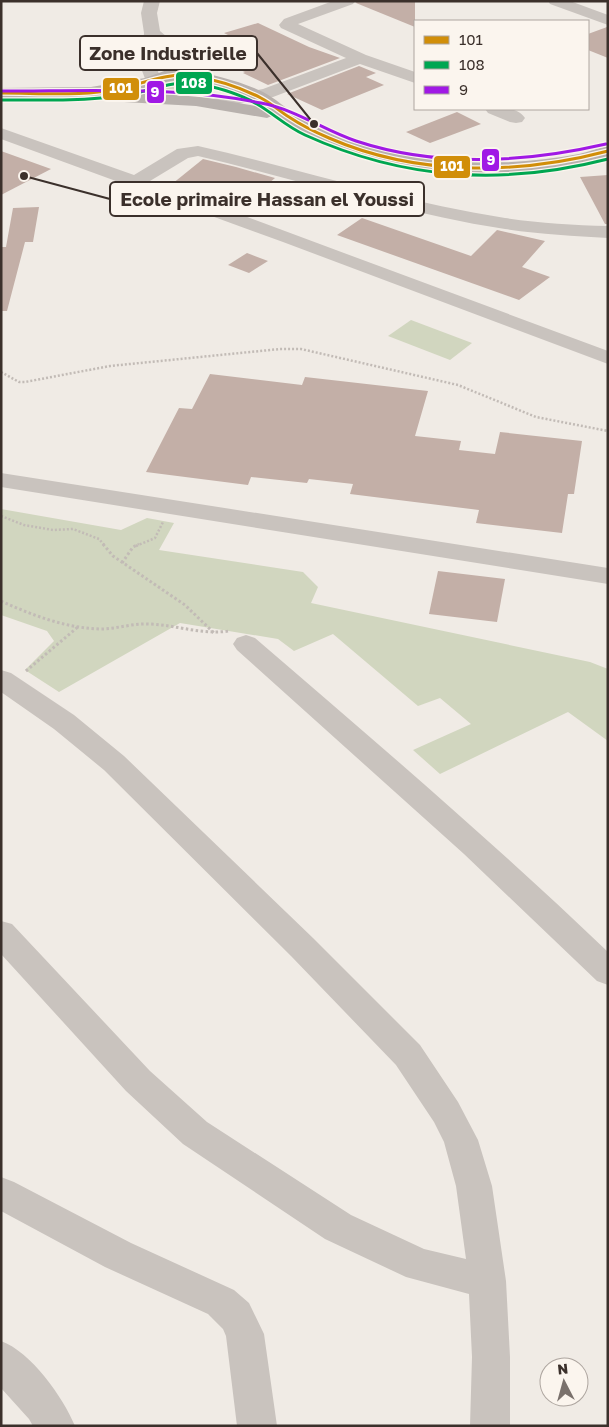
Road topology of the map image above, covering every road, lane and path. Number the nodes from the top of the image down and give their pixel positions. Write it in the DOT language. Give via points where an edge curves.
graph roads {
  1 [pos="152,1"];
  2 [pos="348,1"];
  3 [pos="555,1"];
  4 [pos="598,20"];
  5 [pos="152,33"];
  6 [pos="360,58"];
  7 [pos="414,78"];
  8 [pos="205,79"];
  9 [pos="151,81"];
  10 [pos="1,93"];
  11 [pos="258,96"];
  12 [pos="163,98"];
  13 [pos="1,99"];
  14 [pos="183,100"];
  15 [pos="218,104"];
  16 [pos="496,110"];
  17 [pos="516,118"];
  18 [pos="291,119"];
  19 [pos="1,133"];
  20 [pos="608,151"];
  21 [pos="135,182"];
  22 [pos="608,232"];
  23 [pos="608,358"];
  24 [pos="1,372"];
  25 [pos="608,431"];
  26 [pos="1,480"];
  27 [pos="170,506"];
  28 [pos="1,516"];
  29 [pos="122,562"];
  30 [pos="608,576"];
  31 [pos="1,601"];
  32 [pos="79,626"];
  33 [pos="215,634"];
  34 [pos="246,644"];
  35 [pos="6,681"];
  36 [pos="1,933"];
  37 [pos="608,972"];
  38 [pos="1,1193"];
  39 [pos="487,1281"];
  40 [pos="1,1359"];
  41 [pos="55,1426"];
  42 [pos="257,1426"];
  43 [pos="490,1426"];
  1 -- 5 [label="street" via="149,11"];
  2 -- 6 [label="street" via="286,25"];
  3 -- 4 [label="street"];
  5 -- 8 [label="street"];
  5 -- 9 [label="street" via="148,66"];
  6 -- 7 [label="street"];
  6 -- 11 [label="street"];
  8 -- 9 [label="main road" via="177,74"];
  8 -- 11 [label="main road"];
  8 -- 14 [label="main road" via="210,89 207,92"];
  9 -- 10 [label="main road" via="91,92"];
  9 -- 12 [label="main road" via="148,90"];
  11 -- 15 [label="street"];
  11 -- 18 [label="main road"];
  12 -- 13 [label="main road"];
  12 -- 14 [label="main road"];
  14 -- 15 [label="main road"];
  15 -- 18 [label="main road"];
  16 -- 17 [label="street"];
  18 -- 20 [label="main road" via="352,147 417,163 465,167 536,166 583,159"];
  19 -- 21 [label="street"];
  21 -- 22 [label="street" via="183,153 198,152 439,210 528,227"];
  21 -- 23 [label="street"];
  24 -- 25 [label="path" via="25,382 110,366 301,349 458,385 536,417"];
  26 -- 27 [label="street"];
  27 -- 29 [label="path" via="158,536 133,547"];
  27 -- 30 [label="street"];
  28 -- 29 [label="path" via="24,525 53,530 74,529 102,541 109,552"];
  29 -- 33 [label="path" via="185,605"];
  31 -- 32 [label="path" via="36,616"];
  32 -- 33 [label="path" via="105,629 148,624"];
  32 -- 35 [label="path"];
  33 -- 34 [label="path" via="249,631 254,638"];
  34 -- 37 [label="street" via="526,893"];
  35 -- 39 [label="street" via="114,763 408,1055 461,1140 474,1186"];
  36 -- 39 [label="street" via="138,1081 195,1132 338,1227 383,1250 419,1265"];
  38 -- 42 [label="street" via="118,1255 221,1302 236,1316 244,1334"];
  39 -- 43 [label="street"];
  40 -- 41 [label="street" via="43,1405"];
}
